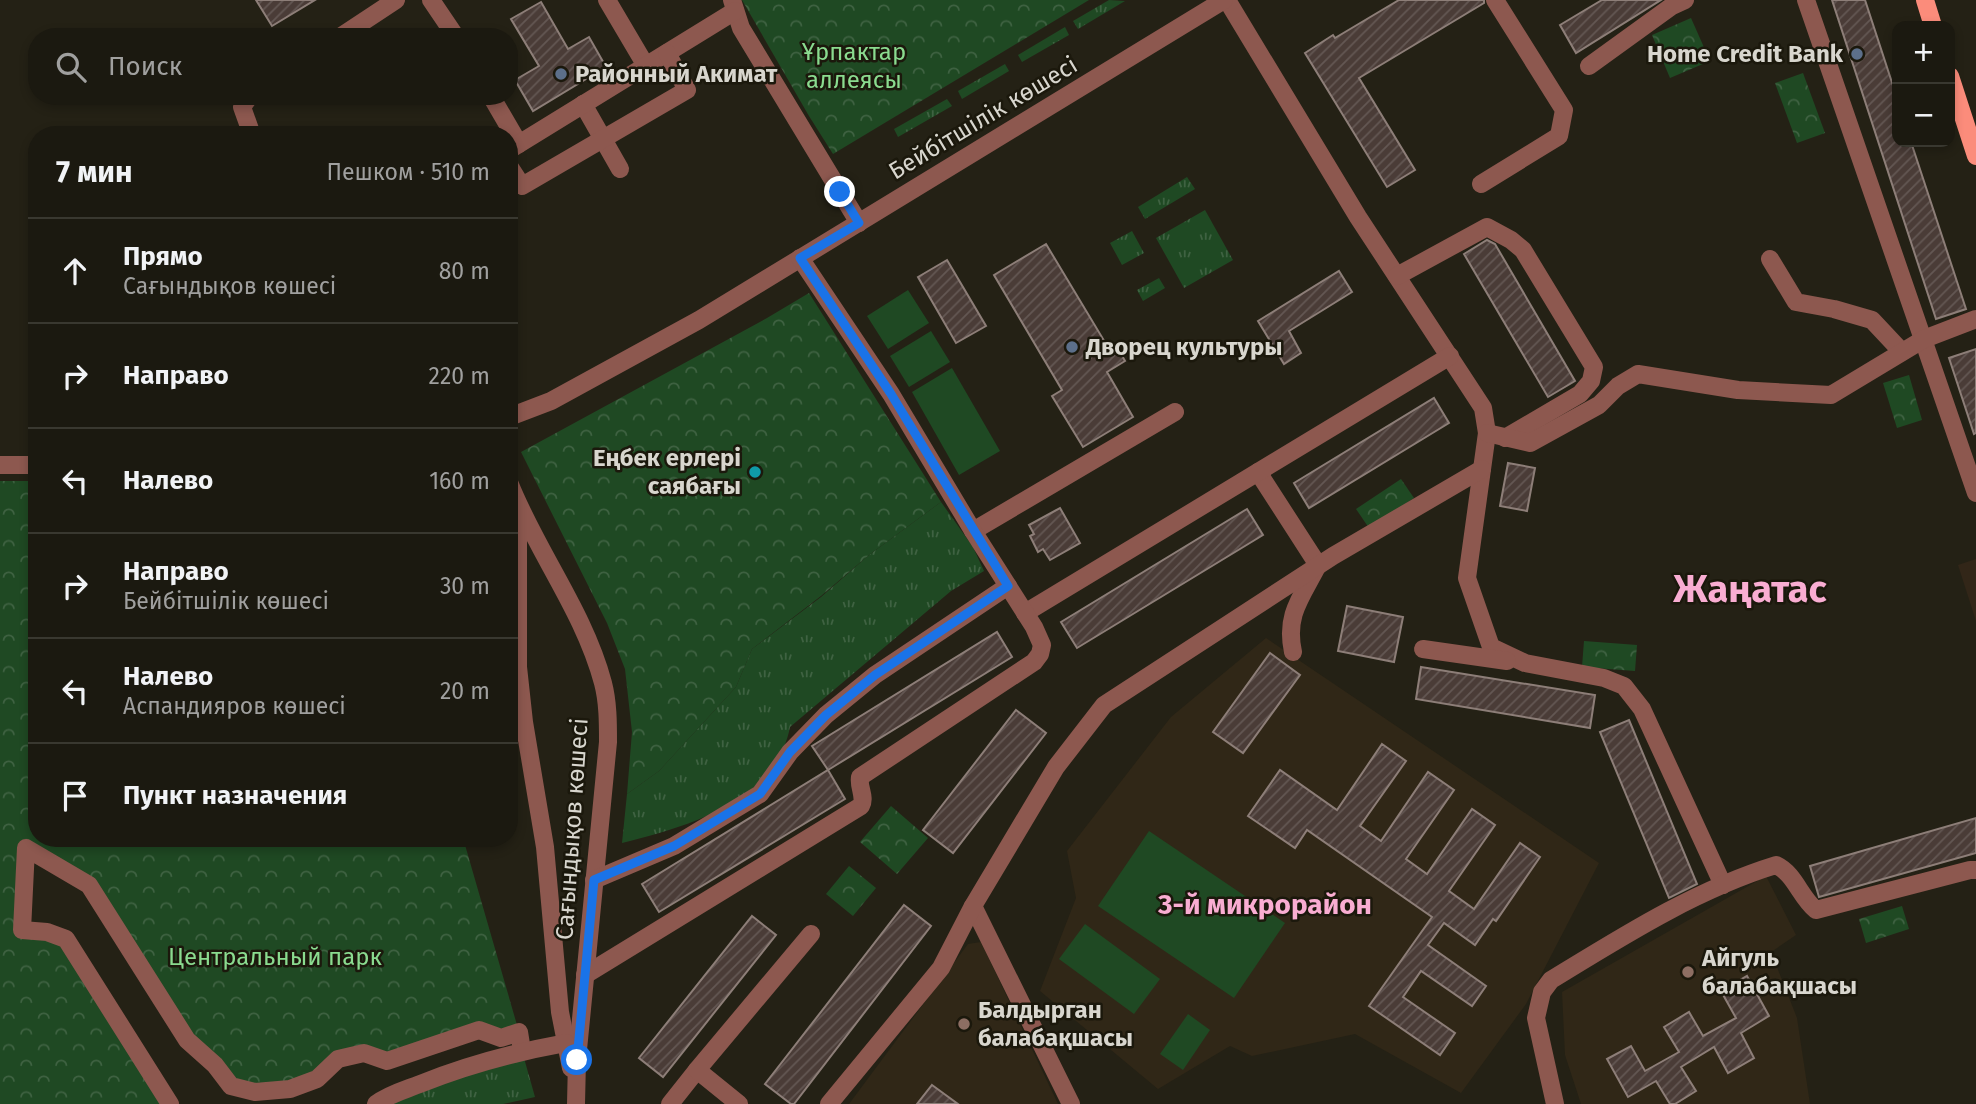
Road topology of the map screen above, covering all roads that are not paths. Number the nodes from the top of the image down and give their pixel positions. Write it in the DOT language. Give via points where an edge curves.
graph roads {
  1 [pos="396,0"];
  2 [pos="431,0"];
  3 [pos="607,0"];
  4 [pos="1225,0"];
  5 [pos="1495,0"];
  6 [pos="1685,0"];
  7 [pos="1806,0"];
  8 [pos="1925,0"];
  9 [pos="734,6"];
  10 [pos="1931,21"];
  11 [pos="354,28"];
  12 [pos="450,28"];
  13 [pos="667,53"];
  14 [pos="646,66"];
  15 [pos="1589,66"];
  16 [pos="1953,84"];
  17 [pos="583,104"];
  18 [pos="243,105"];
  19 [pos="495,105"];
  20 [pos="249,126"];
  21 [pos="505,126"];
  22 [pos="603,139"];
  23 [pos="518,145"];
  24 [pos="1976,156"];
  25 [pos="620,169"];
  26 [pos="518,180"];
  27 [pos="1481,184"];
  28 [pos="859,223"];
  29 [pos="800,258"];
  30 [pos="1770,260"];
  31 [pos="1397,276"];
  32 [pos="1976,319"];
  33 [pos="1924,339"];
  34 [pos="1902,352"];
  35 [pos="1450,356"];
  36 [pos="1175,412"];
  37 [pos="518,414"];
  38 [pos="1487,433"];
  39 [pos="1505,438"];
  40 [pos="0,465"];
  41 [pos="28,465"];
  42 [pos="1482,468"];
  43 [pos="1258,472"];
  44 [pos="1976,493"];
  45 [pos="518,501"];
  46 [pos="973,531"];
  47 [pos="1318,565"];
  48 [pos="1008,586"];
  49 [pos="1025,613"];
  50 [pos="1423,649"];
  51 [pos="1293,652"];
  52 [pos="1525,663"];
  53 [pos="1976,870"];
  54 [pos="594,880"];
  55 [pos="1723,885"];
  56 [pos="973,906"];
  57 [pos="811,934"];
  58 [pos="585,975"];
  59 [pos="566,1043"];
  60 [pos="522,1051"];
  61 [pos="697,1070"];
  62 [pos="576,1100"];
  63 [pos="170,1104"];
  64 [pos="376,1104"];
  65 [pos="670,1104"];
  66 [pos="739,1104"];
  67 [pos="829,1104"];
  68 [pos="1071,1104"];
  69 [pos="1555,1104"];
  1 -- 11 [label="street"];
  2 -- 12 [label="street"];
  3 -- 14 [label="street"];
  4 -- 28 [label="street, Бейбітшілік көшесі"];
  4 -- 31 [label="street"];
  5 -- 27 [label="street" via="1564,110 1559,136"];
  6 -- 15 [label="street"];
  7 -- 33 [label="street"];
  8 -- 10 [label="main road"];
  9 -- 13 [label="street"];
  9 -- 28 [label="street" via="747,39"];
  13 -- 14 [label="street"];
  13 -- 22 [label="street" via="687,90"];
  14 -- 17 [label="street"];
  16 -- 24 [label="main road"];
  17 -- 22 [label="street"];
  17 -- 23 [label="street"];
  18 -- 20 [label="street"];
  19 -- 21 [label="street"];
  22 -- 25 [label="street"];
  22 -- 26 [label="street" via="522,186"];
  28 -- 29 [label="street, Бейбітшілік көшесі"];
  29 -- 37 [label="street, Бейбітшілік көшесі" via="676,333 551,401"];
  29 -- 46 [label="street" via="891,394"];
  30 -- 34 [label="street" via="1796,302 1871,320"];
  31 -- 35 [label="street"];
  31 -- 39 [label="street" via="1487,227 1523,250 1594,367 1580,394"];
  32 -- 33 [label="street"];
  33 -- 34 [label="street"];
  33 -- 44 [label="street"];
  34 -- 39 [label="street" via="1831,395 1738,390 1638,374 1599,405 1548,435 1530,443"];
  35 -- 38 [label="street" via="1483,408"];
  35 -- 43 [label="street"];
  36 -- 46 [label="street"];
  38 -- 39 [label="street"];
  38 -- 42 [label="street"];
  40 -- 41 [label="street"];
  42 -- 47 [label="street"];
  42 -- 52 [label="street" via="1467,578 1491,647"];
  43 -- 47 [label="street"];
  43 -- 49 [label="street"];
  45 -- 54 [label="street, Сағындықов көшесі" via="559,578 603,684 608,742"];
  45 -- 59 [label="street, Сағындықов көшесі" via="518,667 545,847"];
  46 -- 48 [label="street"];
  47 -- 51 [label="street" via="1293,614 1289,632"];
  47 -- 56 [label="street" via="1104,705 1056,767"];
  48 -- 49 [label="street"];
  48 -- 54 [label="street" via="875,675 826,715 790,752 760,794 674,846"];
  49 -- 58 [label="street" via="1042,645 1034,662 860,777 861,806"];
  50 -- 52 [label="street"];
  52 -- 55 [label="street" via="1624,686 1642,709"];
  53 -- 55 [label="street" via="1816,909 1785,869 1776,865"];
  54 -- 58 [label="street, Сағындықов көшесі"];
  55 -- 69 [label="street" via="1634,929 1552,980 1542,992 1536,1018"];
  56 -- 67 [label="street" via="941,968"];
  56 -- 68 [label="street"];
  57 -- 61 [label="street"];
  58 -- 62 [label="street, Сағындықов көшесі"];
  59 -- 60 [label="street"];
  59 -- 62 [label="street, Сағындықов көшесі"];
  60 -- 63 [label="street" via="519,1032 501,1038 479,1030 387,1061 364,1053 338,1059 317,1079 290,1088 255,1092 231,1086 187,1040 89,885 26,848 22,930 66,939"];
  60 -- 64 [label="street" via="441,1075"];
  61 -- 65 [label="street"];
  61 -- 66 [label="street"];
}
